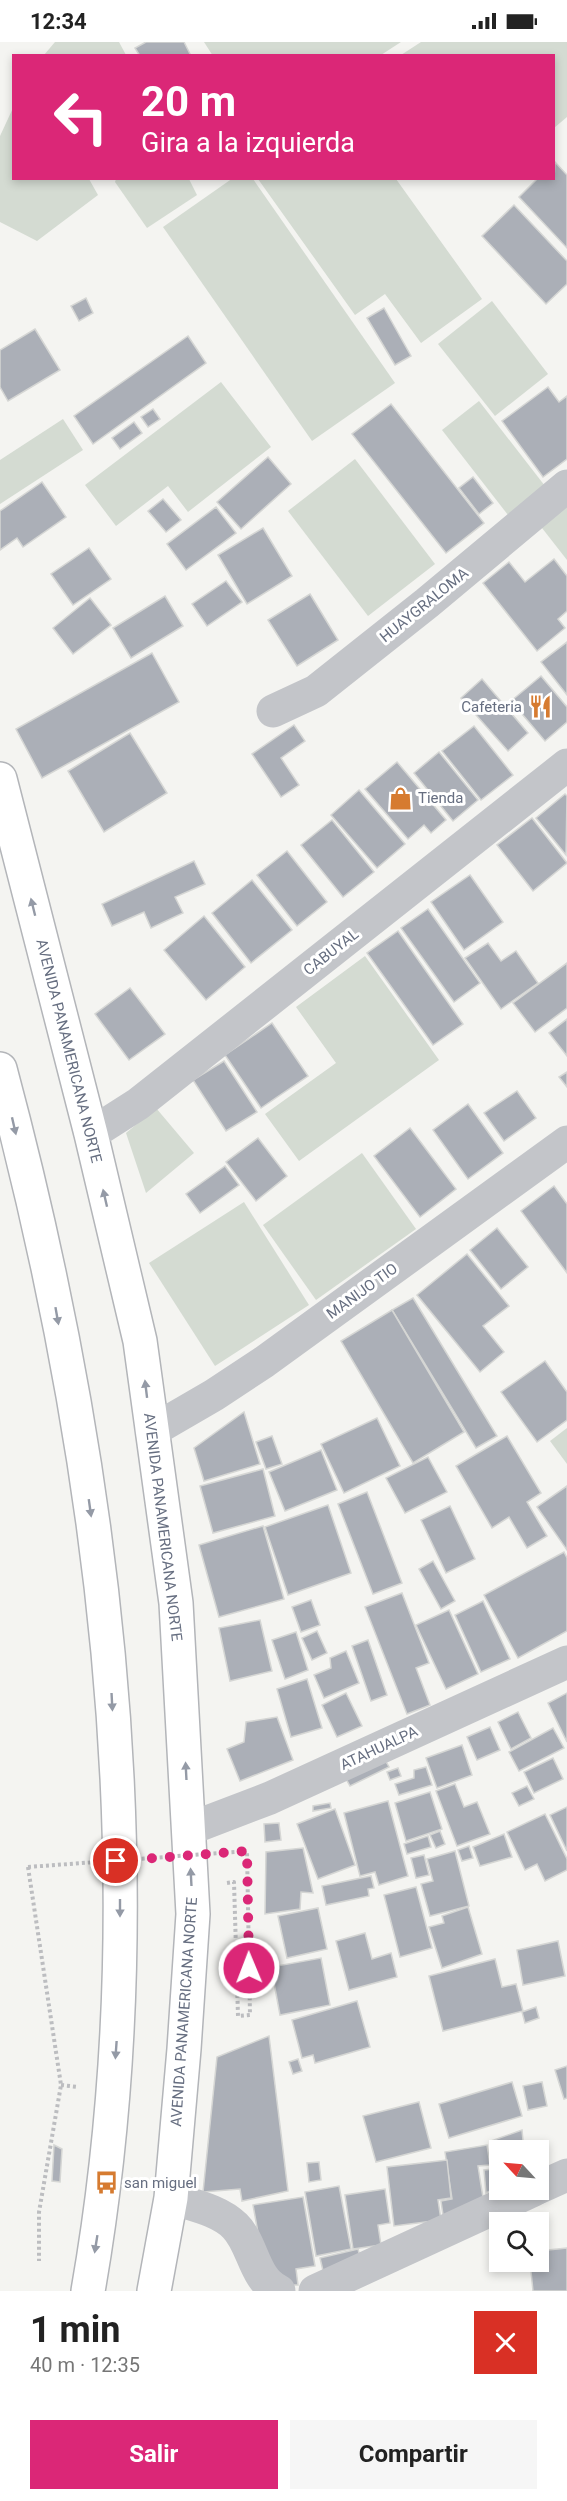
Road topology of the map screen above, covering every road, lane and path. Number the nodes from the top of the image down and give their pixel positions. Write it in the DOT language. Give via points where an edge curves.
graph roads {
  1 [pos="567,486"];
  2 [pos="273,711"];
  3 [pos="567,765"];
  4 [pos="0,779"];
  5 [pos="0,1069"];
  6 [pos="91,1134"];
  7 [pos="567,1142"];
  8 [pos="152,1431"];
  9 [pos="567,1662"];
  10 [pos="189,1829"];
  11 [pos="234,1882"];
  12 [pos="567,2175"];
  13 [pos="549,2183"];
  14 [pos="171,2198"];
  15 [pos="512,2200"];
  16 [pos="39,2261"];
  17 [pos="88,2291"];
  18 [pos="154,2291"];
  19 [pos="279,2291"];
  20 [pos="315,2291"];
  1 -- 2 [label="street, HUAYGRALOMA" via="316,691"];
  3 -- 6 [label="street, CABUYAL" via="138,1104"];
  6 -- 4 [label="highway, AVENIDA PANAMERICANA NORTE, one-way"];
  5 -- 17 [label="highway, one-way" via="50,1276 84,1461 109,1644 119,1828 120,1992 106,2182"];
  8 -- 6 [label="highway, AVENIDA PANAMERICANA NORTE, one-way" via="140,1341"];
  7 -- 8 [label="street, MANIJO TIO" via="264,1362"];
  10 -- 8 [label="highway, AVENIDA PANAMERICANA NORTE, one-way" via="176,1603"];
  9 -- 10 [label="street, ATAHUALPA" via="270,1798"];
  14 -- 10 [label="highway, AVENIDA PANAMERICANA NORTE, one-way" via="193,1914"];
  11 -- 16 [label="path, bridge" via="238,2016 250,2015 247,1851 28,1867 61,2085 39,2212"];
  12 -- 13 [label="street"];
  14 -- 18 [label="highway, AVENIDA PANAMERICANA NORTE"];
  14 -- 19 [label="street" via="232,2223 244,2238 261,2275"];
  15 -- 20 [label="street"];
}
